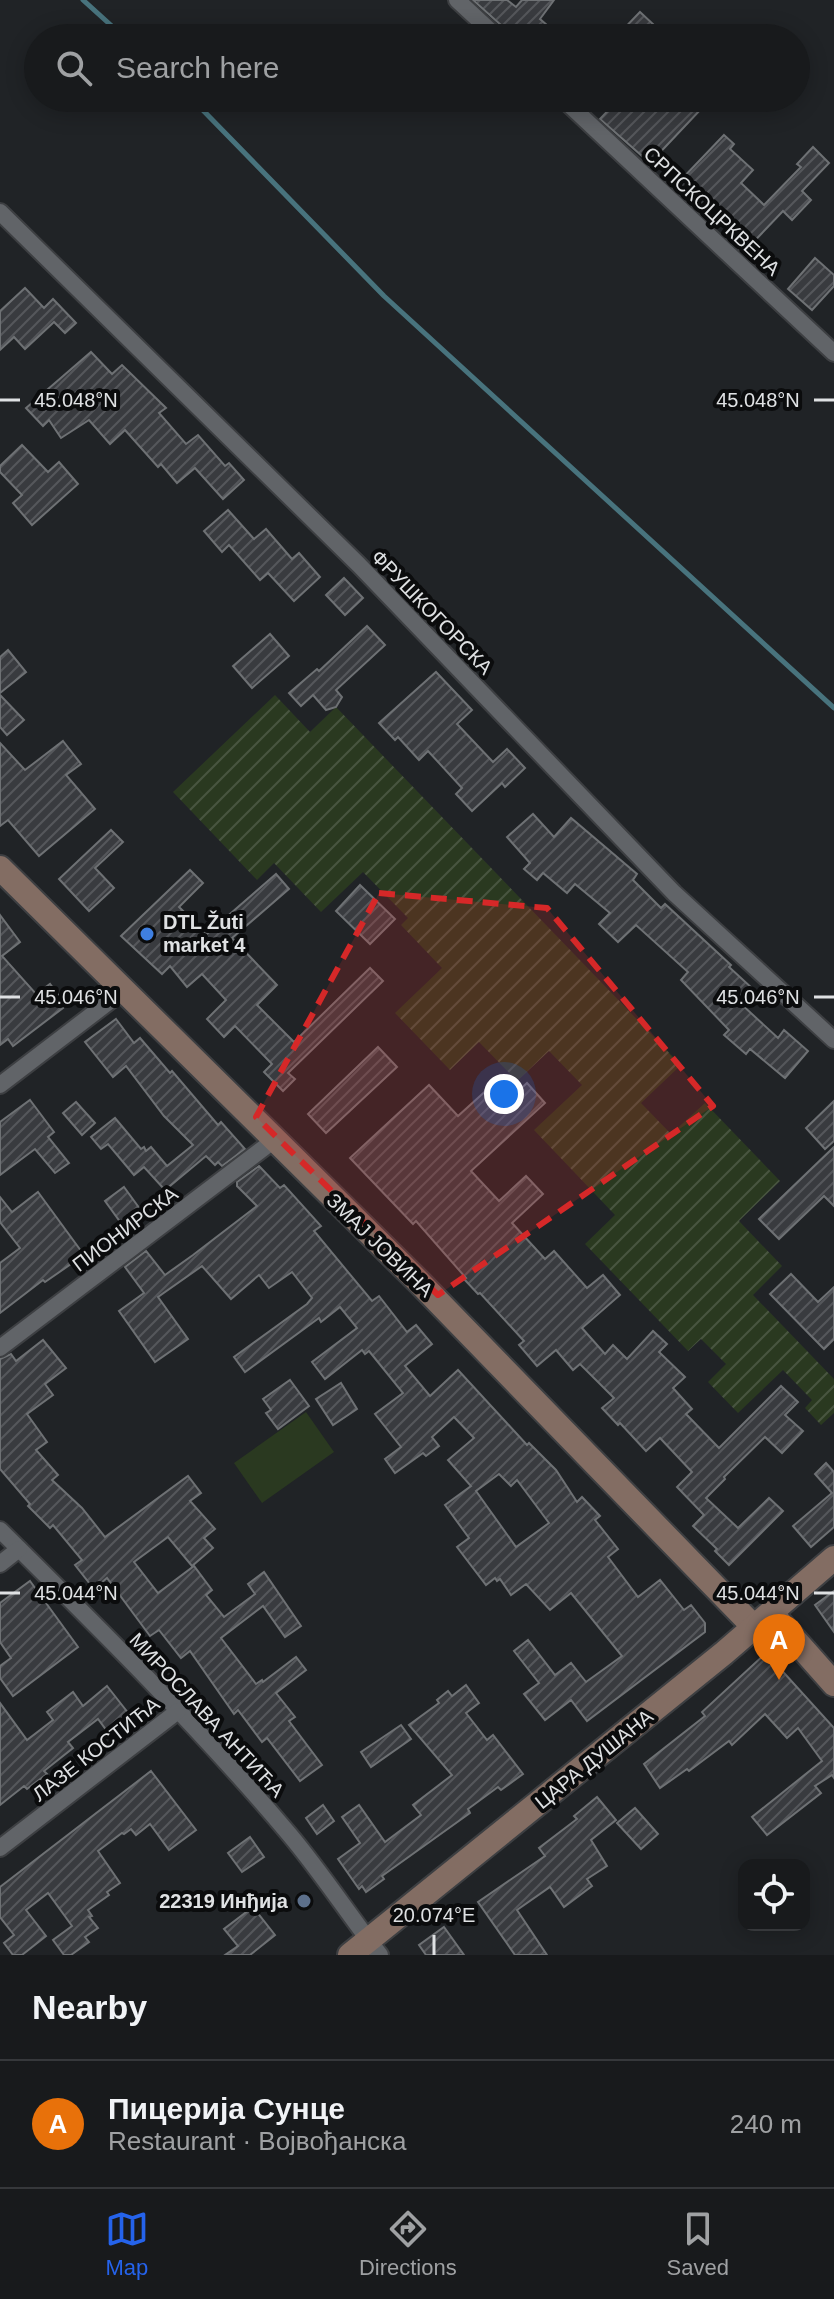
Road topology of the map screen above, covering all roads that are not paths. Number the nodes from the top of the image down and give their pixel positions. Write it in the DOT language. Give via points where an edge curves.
graph roads {
  1 [pos="457,0"];
  2 [pos="483,24"];
  3 [pos="577,112"];
  4 [pos="0,212"];
  5 [pos="834,353"];
  6 [pos="0,868"];
  7 [pos="123,991"];
  8 [pos="834,1040"];
  9 [pos="0,1085"];
  10 [pos="273,1141"];
  11 [pos="0,1348"];
  12 [pos="0,1530"];
  13 [pos="19,1549"];
  14 [pos="834,1558"];
  15 [pos="0,1564"];
  16 [pos="763,1620"];
  17 [pos="834,1684"];
  18 [pos="178,1711"];
  19 [pos="0,1848"];
  20 [pos="366,1950"];
  1 -- 2 [label="street"];
  3 -- 5 [label="street, СРПСКОЦРКВЕНА"];
  4 -- 8 [label="street, ФРУШКОГОРСКА" via="359,565 674,893"];
  6 -- 7 [label="street, ЗМАЈ ЈОВИНА"];
  7 -- 9 [label="street"];
  7 -- 10 [label="street, ЗМАЈ ЈОВИНА"];
  10 -- 11 [label="street, ПИОНИРСКА"];
  10 -- 16 [label="street, ЗМАЈ ЈОВИНА"];
  12 -- 13 [label="street, МИРОСЛАВА АНТИЋА"];
  13 -- 15 [label="street"];
  13 -- 18 [label="street, МИРОСЛАВА АНТИЋА"];
  14 -- 16 [label="street, ЦАРА ДУШАНА"];
  16 -- 17 [label="street, ЗМАЈ ЈОВИНА"];
  16 -- 20 [label="street, ЦАРА ДУШАНА"];
  18 -- 19 [label="street, ЛАЗЕ КОСТИЋА"];
  18 -- 20 [label="street, МИРОСЛАВА АНТИЋА" via="289,1834"];
}
